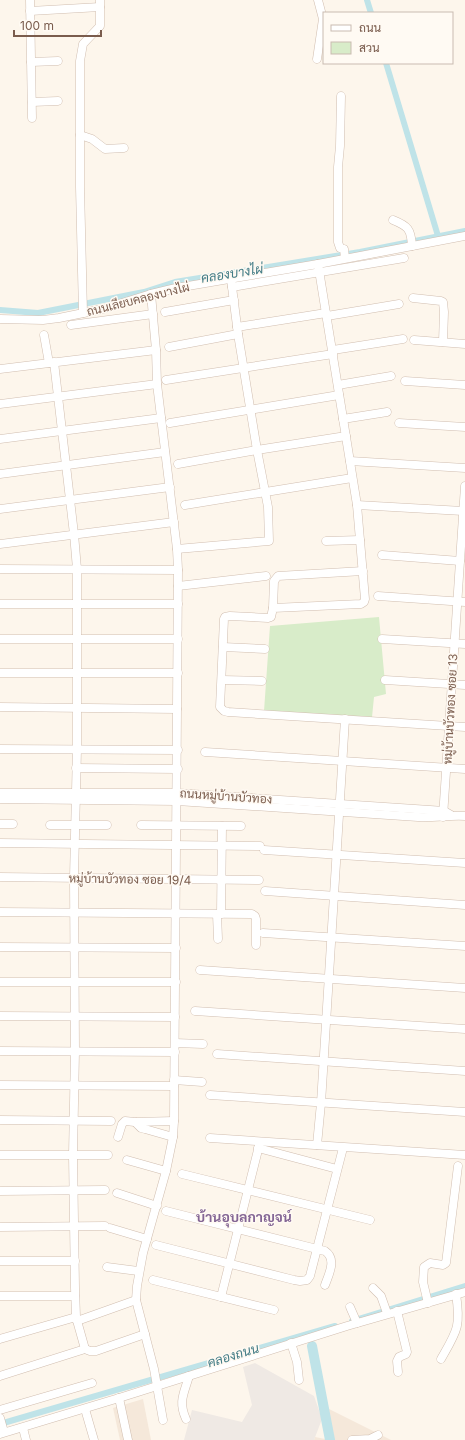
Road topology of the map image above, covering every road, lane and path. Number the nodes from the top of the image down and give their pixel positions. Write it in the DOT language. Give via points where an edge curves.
graph roads {
  1 [pos="30,0"];
  2 [pos="318,0"];
  3 [pos="100,4"];
  4 [pos="30,11"];
  5 [pos="317,59"];
  6 [pos="58,61"];
  7 [pos="31,62"];
  8 [pos="341,96"];
  9 [pos="58,101"];
  10 [pos="32,102"];
  11 [pos="32,118"];
  12 [pos="80,135"];
  13 [pos="124,148"];
  14 [pos="393,220"];
  15 [pos="465,236"];
  16 [pos="412,244"];
  17 [pos="345,255"];
  18 [pos="404,258"];
  19 [pos="319,268"];
  20 [pos="232,283"];
  21 [pos="152,294"];
  22 [pos="413,298"];
  23 [pos="234,300"];
  24 [pos="398,304"];
  25 [pos="84,311"];
  26 [pos="165,312"];
  27 [pos="153,314"];
  28 [pos="326,314"];
  29 [pos="0,319"];
  30 [pos="71,325"];
  31 [pos="238,330"];
  32 [pos="44,335"];
  33 [pos="403,340"];
  34 [pos="414,340"];
  35 [pos="443,342"];
  36 [pos="465,344"];
  37 [pos="169,348"];
  38 [pos="156,350"];
  39 [pos="333,352"];
  40 [pos="51,363"];
  41 [pos="245,368"];
  42 [pos="0,369"];
  43 [pos="391,376"];
  44 [pos="166,380"];
  45 [pos="404,381"];
  46 [pos="157,384"];
  47 [pos="338,385"];
  48 [pos="465,385"];
  49 [pos="339,395"];
  50 [pos="58,397"];
  51 [pos="0,404"];
  52 [pos="251,409"];
  53 [pos="387,412"];
  54 [pos="161,418"];
  55 [pos="343,419"];
  56 [pos="170,423"];
  57 [pos="399,423"];
  58 [pos="465,427"];
  59 [pos="61,431"];
  60 [pos="346,436"];
  61 [pos="0,439"];
  62 [pos="257,450"];
  63 [pos="165,452"];
  64 [pos="350,461"];
  65 [pos="178,464"];
  66 [pos="66,466"];
  67 [pos="465,468"];
  68 [pos="0,474"];
  69 [pos="352,478"];
  70 [pos="465,486"];
  71 [pos="170,487"];
  72 [pos="265,492"];
  73 [pos="465,498"];
  74 [pos="70,500"];
  75 [pos="185,505"];
  76 [pos="358,506"];
  77 [pos="0,509"];
  78 [pos="463,511"];
  79 [pos="174,522"];
  80 [pos="74,534"];
  81 [pos="360,540"];
  82 [pos="326,541"];
  83 [pos="0,544"];
  84 [pos="177,549"];
  85 [pos="382,555"];
  86 [pos="460,561"];
  87 [pos="0,569"];
  88 [pos="76,569"];
  89 [pos="178,570"];
  90 [pos="362,572"];
  91 [pos="266,576"];
  92 [pos="178,586"];
  93 [pos="378,596"];
  94 [pos="461,602"];
  95 [pos="0,604"];
  96 [pos="76,604"];
  97 [pos="178,604"];
  98 [pos="273,608"];
  99 [pos="0,638"];
  100 [pos="77,639"];
  101 [pos="178,639"];
  102 [pos="382,639"];
  103 [pos="454,644"];
  104 [pos="465,644"];
  105 [pos="223,647"];
  106 [pos="265,649"];
  107 [pos="0,673"];
  108 [pos="178,673"];
  109 [pos="76,674"];
  110 [pos="222,680"];
  111 [pos="385,680"];
  112 [pos="262,681"];
  113 [pos="451,684"];
  114 [pos="465,685"];
  115 [pos="0,707"];
  116 [pos="76,708"];
  117 [pos="178,709"];
  118 [pos="345,719"];
  119 [pos="448,726"];
  120 [pos="465,727"];
  121 [pos="0,749"];
  122 [pos="77,749"];
  123 [pos="178,750"];
  124 [pos="205,752"];
  125 [pos="342,760"];
  126 [pos="447,767"];
  127 [pos="76,768"];
  128 [pos="178,769"];
  129 [pos="465,769"];
  130 [pos="0,793"];
  131 [pos="76,796"];
  132 [pos="177,797"];
  133 [pos="0,799"];
  134 [pos="339,808"];
  135 [pos="446,814"];
  136 [pos="465,816"];
  137 [pos="0,824"];
  138 [pos="13,824"];
  139 [pos="50,824"];
  140 [pos="75,825"];
  141 [pos="107,825"];
  142 [pos="141,825"];
  143 [pos="177,825"];
  144 [pos="222,826"];
  145 [pos="241,826"];
  146 [pos="0,843"];
  147 [pos="75,844"];
  148 [pos="177,845"];
  149 [pos="222,845"];
  150 [pos="337,854"];
  151 [pos="465,863"];
  152 [pos="0,878"];
  153 [pos="74,878"];
  154 [pos="177,879"];
  155 [pos="222,880"];
  156 [pos="259,880"];
  157 [pos="265,891"];
  158 [pos="334,895"];
  159 [pos="465,905"];
  160 [pos="0,912"];
  161 [pos="75,913"];
  162 [pos="176,914"];
  163 [pos="219,914"];
  164 [pos="263,933"];
  165 [pos="331,937"];
  166 [pos="218,939"];
  167 [pos="256,945"];
  168 [pos="0,946"];
  169 [pos="465,946"];
  170 [pos="75,948"];
  171 [pos="176,948"];
  172 [pos="200,970"];
  173 [pos="329,979"];
  174 [pos="0,982"];
  175 [pos="74,982"];
  176 [pos="176,982"];
  177 [pos="465,988"];
  178 [pos="195,1011"];
  179 [pos="0,1016"];
  180 [pos="74,1017"];
  181 [pos="175,1017"];
  182 [pos="325,1020"];
  183 [pos="465,1029"];
  184 [pos="175,1043"];
  185 [pos="203,1044"];
  186 [pos="0,1051"];
  187 [pos="75,1051"];
  188 [pos="175,1052"];
  189 [pos="217,1054"];
  190 [pos="323,1061"];
  191 [pos="465,1071"];
  192 [pos="202,1082"];
  193 [pos="174,1083"];
  194 [pos="0,1085"];
  195 [pos="75,1086"];
  196 [pos="210,1095"];
  197 [pos="321,1103"];
  198 [pos="465,1112"];
  199 [pos="0,1120"];
  200 [pos="74,1121"];
  201 [pos="112,1121"];
  202 [pos="174,1121"];
  203 [pos="135,1122"];
  204 [pos="118,1137"];
  205 [pos="174,1137"];
  206 [pos="210,1138"];
  207 [pos="259,1145"];
  208 [pos="317,1145"];
  209 [pos="343,1148"];
  210 [pos="0,1155"];
  211 [pos="73,1155"];
  212 [pos="108,1155"];
  213 [pos="465,1156"];
  214 [pos="127,1160"];
  215 [pos="458,1166"];
  216 [pos="337,1169"];
  217 [pos="166,1171"];
  218 [pos="182,1174"];
  219 [pos="248,1189"];
  220 [pos="74,1190"];
  221 [pos="105,1190"];
  222 [pos="0,1191"];
  223 [pos="117,1193"];
  224 [pos="157,1206"];
  225 [pos="326,1209"];
  226 [pos="166,1211"];
  227 [pos="370,1220"];
  228 [pos="75,1226"];
  229 [pos="0,1227"];
  230 [pos="238,1230"];
  231 [pos="147,1239"];
  232 [pos="156,1245"];
  233 [pos="316,1249"];
  234 [pos="75,1260"];
  235 [pos="0,1261"];
  236 [pos="229,1263"];
  237 [pos="106,1267"];
  238 [pos="138,1271"];
  239 [pos="153,1280"];
  240 [pos="325,1285"];
  241 [pos="373,1288"];
  242 [pos="465,1292"];
  243 [pos="456,1294"];
  244 [pos="0,1296"];
  245 [pos="75,1296"];
  246 [pos="220,1297"];
  247 [pos="136,1300"];
  248 [pos="427,1300"];
  249 [pos="352,1309"];
  250 [pos="274,1310"];
  251 [pos="397,1311"];
  252 [pos="387,1312"];
  253 [pos="77,1319"];
  254 [pos="356,1321"];
  255 [pos="146,1334"];
  256 [pos="0,1339"];
  257 [pos="291,1343"];
  258 [pos="85,1349"];
  259 [pos="441,1359"];
  260 [pos="398,1372"];
  261 [pos="0,1376"];
  262 [pos="189,1376"];
  263 [pos="299,1380"];
  264 [pos="92,1383"];
  265 [pos="157,1384"];
  266 [pos="119,1398"];
  267 [pos="85,1409"];
  268 [pos="0,1410"];
  269 [pos="0,1418"];
  270 [pos="186,1419"];
  271 [pos="162,1420"];
  272 [pos="23,1428"];
  273 [pos="2,1432"];
  274 [pos="378,1435"];
  275 [pos="26,1440"];
  276 [pos="94,1440"];
  277 [pos="128,1440"];
  278 [pos="352,1440"];
  1 -- 4 [label="street"];
  2 -- 5 [label="street" via="323,19"];
  3 -- 4 [label="street"];
  3 -- 12 [label="street" via="100,26 87,38 80,50"];
  4 -- 7 [label="street"];
  6 -- 7 [label="street"];
  7 -- 10 [label="street"];
  8 -- 17 [label="street" via="338,245 340,249 344,249"];
  9 -- 10 [label="street"];
  10 -- 11 [label="street"];
  12 -- 13 [label="street" via="92,139 108,150"];
  12 -- 25 [label="street"];
  14 -- 16 [label="street" via="407,227"];
  15 -- 16 [label="street, ถนนเลียบคลองบางไผ่"];
  16 -- 17 [label="street, ถนนเลียบคลองบางไผ่"];
  17 -- 19 [label="street, ถนนเลียบคลองบางไผ่"];
  18 -- 19 [label="street"];
  19 -- 20 [label="street, ถนนเลียบคลองบางไผ่"];
  19 -- 28 [label="street"];
  20 -- 21 [label="street, ถนนเลียบคลองบางไผ่"];
  20 -- 23 [label="street"];
  21 -- 25 [label="street, ถนนเลียบคลองบางไผ่" via="103,309"];
  21 -- 27 [label="street"];
  22 -- 35 [label="street" via="443,302"];
  23 -- 26 [label="street"];
  23 -- 31 [label="street"];
  24 -- 28 [label="street"];
  25 -- 29 [label="street, ถนนเลียบคลองบางไผ่" via="43,320"];
  27 -- 30 [label="street"];
  27 -- 38 [label="street"];
  28 -- 31 [label="street"];
  28 -- 39 [label="street"];
  31 -- 37 [label="street"];
  31 -- 41 [label="street"];
  32 -- 40 [label="street"];
  33 -- 39 [label="street"];
  34 -- 35 [label="street"];
  35 -- 36 [label="street"];
  38 -- 40 [label="street"];
  38 -- 46 [label="street"];
  39 -- 41 [label="street"];
  39 -- 47 [label="street"];
  40 -- 42 [label="street"];
  40 -- 50 [label="street"];
  41 -- 44 [label="street"];
  41 -- 52 [label="street"];
  43 -- 47 [label="street"];
  45 -- 48 [label="street"];
  46 -- 50 [label="street"];
  46 -- 54 [label="street"];
  47 -- 49 [label="street"];
  49 -- 52 [label="street"];
  49 -- 55 [label="street"];
  50 -- 51 [label="street"];
  50 -- 59 [label="street"];
  52 -- 56 [label="street"];
  52 -- 62 [label="street"];
  53 -- 55 [label="street"];
  54 -- 59 [label="street"];
  54 -- 63 [label="street"];
  55 -- 60 [label="street"];
  57 -- 58 [label="street"];
  59 -- 61 [label="street"];
  59 -- 66 [label="street"];
  60 -- 62 [label="street"];
  60 -- 64 [label="street"];
  62 -- 65 [label="street"];
  62 -- 72 [label="street"];
  63 -- 66 [label="street"];
  63 -- 71 [label="street"];
  64 -- 67 [label="street"];
  64 -- 69 [label="street"];
  66 -- 68 [label="street"];
  66 -- 74 [label="street"];
  69 -- 72 [label="street"];
  69 -- 76 [label="street"];
  70 -- 73 [label="street, หมู่บ้านบัวทอง ซอย 13"];
  71 -- 74 [label="street"];
  71 -- 79 [label="street"];
  72 -- 75 [label="street"];
  72 -- 84 [label="street" via="270,520 269,541"];
  73 -- 78 [label="street, หมู่บ้านบัวทอง ซอย 13"];
  74 -- 77 [label="street"];
  74 -- 80 [label="street"];
  76 -- 78 [label="street"];
  76 -- 81 [label="street"];
  78 -- 86 [label="street, หมู่บ้านบัวทอง ซอย 13"];
  79 -- 80 [label="street"];
  79 -- 84 [label="street"];
  80 -- 83 [label="street"];
  80 -- 88 [label="street"];
  81 -- 82 [label="street"];
  81 -- 90 [label="street"];
  84 -- 89 [label="street"];
  85 -- 86 [label="street"];
  86 -- 94 [label="street, หมู่บ้านบัวทอง ซอย 13"];
  87 -- 88 [label="street"];
  88 -- 89 [label="street"];
  88 -- 96 [label="street"];
  89 -- 92 [label="street"];
  90 -- 98 [label="street" via="278,576 274,581"];
  90 -- 98 [label="street" via="365,599 361,604"];
  91 -- 92 [label="street"];
  92 -- 97 [label="street"];
  93 -- 94 [label="street"];
  94 -- 103 [label="street, หมู่บ้านบัวทอง ซอย 13"];
  95 -- 96 [label="street"];
  96 -- 97 [label="street"];
  96 -- 100 [label="street"];
  97 -- 101 [label="street"];
  98 -- 105 [label="street" via="271,617 268,618 225,617"];
  99 -- 100 [label="street"];
  100 -- 101 [label="street"];
  100 -- 109 [label="street"];
  101 -- 108 [label="street"];
  102 -- 103 [label="street"];
  103 -- 104 [label="street"];
  103 -- 113 [label="street, หมู่บ้านบัวทอง ซอย 13"];
  105 -- 106 [label="street"];
  105 -- 110 [label="street"];
  107 -- 109 [label="street"];
  108 -- 109 [label="street"];
  108 -- 117 [label="street"];
  109 -- 116 [label="street"];
  110 -- 112 [label="street"];
  110 -- 118 [label="street" via="220,707 224,711"];
  111 -- 113 [label="street"];
  113 -- 114 [label="street"];
  113 -- 119 [label="street, หมู่บ้านบัวทอง ซอย 13"];
  115 -- 116 [label="street"];
  116 -- 117 [label="street"];
  116 -- 122 [label="street"];
  117 -- 123 [label="street"];
  118 -- 119 [label="street"];
  118 -- 125 [label="street"];
  119 -- 120 [label="street"];
  119 -- 126 [label="street, หมู่บ้านบัวทอง ซอย 13"];
  121 -- 122 [label="street"];
  122 -- 123 [label="street"];
  122 -- 127 [label="street"];
  123 -- 128 [label="street"];
  124 -- 125 [label="street"];
  125 -- 126 [label="street"];
  125 -- 134 [label="street"];
  126 -- 129 [label="street"];
  126 -- 135 [label="street, หมู่บ้านบัวทอง ซอย 13"];
  127 -- 128 [label="street"];
  127 -- 131 [label="street"];
  128 -- 132 [label="street"];
  130 -- 131 [label="street, ถนนหมู่บ้านบัวทอง"];
  131 -- 132 [label="street, ถนนหมู่บ้านบัวทอง"];
  131 -- 133 [label="street, ถนนหมู่บ้านบัวทอง"];
  131 -- 140 [label="street"];
  132 -- 134 [label="street, ถนนหมู่บ้านบัวทอง"];
  132 -- 143 [label="street"];
  134 -- 135 [label="street, ถนนหมู่บ้านบัวทอง"];
  134 -- 150 [label="street"];
  135 -- 136 [label="street, ถนนหมู่บ้านบัวทอง"];
  137 -- 138 [label="street"];
  139 -- 140 [label="street"];
  140 -- 141 [label="street"];
  140 -- 147 [label="street"];
  142 -- 143 [label="street"];
  143 -- 144 [label="street"];
  143 -- 148 [label="street"];
  144 -- 145 [label="street"];
  144 -- 149 [label="street"];
  146 -- 147 [label="street"];
  147 -- 148 [label="street"];
  147 -- 153 [label="street"];
  148 -- 149 [label="street"];
  148 -- 154 [label="street"];
  149 -- 150 [label="street"];
  149 -- 155 [label="street"];
  150 -- 151 [label="street"];
  150 -- 158 [label="street"];
  152 -- 153 [label="street, หมู่บ้านบัวทอง ซอย 19/4"];
  153 -- 154 [label="street, หมู่บ้านบัวทอง ซอย 19/4"];
  153 -- 161 [label="street"];
  154 -- 155 [label="street, หมู่บ้านบัวทอง ซอย 19/4"];
  154 -- 162 [label="street"];
  155 -- 156 [label="street, หมู่บ้านบัวทอง ซอย 19/4"];
  155 -- 163 [label="street"];
  157 -- 158 [label="street"];
  158 -- 159 [label="street"];
  158 -- 165 [label="street"];
  160 -- 161 [label="street"];
  161 -- 162 [label="street"];
  161 -- 170 [label="street"];
  162 -- 163 [label="street"];
  162 -- 171 [label="street"];
  163 -- 166 [label="street"];
  163 -- 167 [label="street" via="254,914"];
  164 -- 165 [label="street"];
  165 -- 169 [label="street"];
  165 -- 173 [label="street"];
  168 -- 170 [label="street"];
  170 -- 171 [label="street"];
  170 -- 175 [label="street"];
  171 -- 176 [label="street"];
  172 -- 173 [label="street"];
  173 -- 177 [label="street"];
  173 -- 182 [label="street"];
  174 -- 175 [label="street"];
  175 -- 176 [label="street"];
  175 -- 180 [label="street"];
  176 -- 181 [label="street"];
  178 -- 182 [label="street"];
  179 -- 180 [label="street"];
  180 -- 181 [label="street"];
  180 -- 187 [label="street"];
  181 -- 184 [label="street"];
  182 -- 183 [label="street"];
  182 -- 190 [label="street"];
  184 -- 185 [label="street"];
  184 -- 188 [label="street"];
  186 -- 187 [label="street"];
  187 -- 188 [label="street"];
  187 -- 195 [label="street"];
  188 -- 193 [label="street"];
  189 -- 190 [label="street"];
  190 -- 191 [label="street"];
  190 -- 197 [label="street"];
  192 -- 193 [label="street"];
  193 -- 195 [label="street"];
  193 -- 202 [label="street"];
  194 -- 195 [label="street"];
  195 -- 200 [label="street"];
  196 -- 197 [label="street"];
  197 -- 198 [label="street"];
  197 -- 208 [label="street"];
  199 -- 200 [label="street"];
  200 -- 201 [label="street"];
  200 -- 211 [label="street"];
  202 -- 203 [label="street"];
  202 -- 205 [label="street"];
  203 -- 204 [label="street" via="123,1122"];
  203 -- 205 [label="street" via="141,1128"];
  205 -- 217 [label="street"];
  206 -- 207 [label="street"];
  207 -- 208 [label="street"];
  207 -- 216 [label="street"];
  207 -- 219 [label="street"];
  208 -- 209 [label="street"];
  209 -- 213 [label="street"];
  209 -- 216 [label="street"];
  210 -- 211 [label="street"];
  211 -- 212 [label="street"];
  211 -- 220 [label="street"];
  214 -- 217 [label="street"];
  215 -- 248 [label="street" via="446,1262 444,1265 426,1265 424,1288"];
  216 -- 225 [label="street"];
  217 -- 224 [label="street"];
  218 -- 219 [label="street"];
  219 -- 225 [label="street"];
  219 -- 230 [label="street"];
  220 -- 221 [label="street"];
  220 -- 222 [label="street"];
  220 -- 228 [label="street"];
  223 -- 224 [label="street"];
  224 -- 231 [label="street"];
  225 -- 227 [label="street"];
  225 -- 233 [label="street"];
  226 -- 230 [label="street"];
  228 -- 229 [label="street"];
  228 -- 231 [label="street" via="108,1227"];
  228 -- 234 [label="street"];
  230 -- 233 [label="street"];
  230 -- 236 [label="street"];
  231 -- 238 [label="street"];
  232 -- 236 [label="street"];
  233 -- 236 [label="street" via="310,1276 304,1281"];
  233 -- 240 [label="street" via="325,1251 332,1261"];
  234 -- 235 [label="street"];
  234 -- 245 [label="street"];
  236 -- 246 [label="street"];
  237 -- 238 [label="street"];
  238 -- 247 [label="street"];
  239 -- 246 [label="street"];
  241 -- 252 [label="street" via="381,1296"];
  242 -- 243 [label="street"];
  243 -- 248 [label="street"];
  243 -- 259 [label="street" via="459,1312 457,1327"];
  244 -- 245 [label="street"];
  245 -- 253 [label="street"];
  246 -- 250 [label="street"];
  247 -- 253 [label="street"];
  247 -- 255 [label="street"];
  248 -- 251 [label="street"];
  249 -- 254 [label="street"];
  251 -- 252 [label="street"];
  251 -- 260 [label="street" via="407,1352 397,1360"];
  252 -- 254 [label="street"];
  253 -- 256 [label="street"];
  253 -- 258 [label="street"];
  254 -- 257 [label="street"];
  255 -- 258 [label="street" via="96,1351"];
  255 -- 265 [label="street"];
  257 -- 262 [label="street"];
  257 -- 263 [label="street"];
  258 -- 261 [label="street"];
  262 -- 265 [label="street"];
  262 -- 270 [label="street" via="181,1400"];
  264 -- 268 [label="street"];
  265 -- 266 [label="street"];
  265 -- 271 [label="street"];
  266 -- 267 [label="street"];
  266 -- 277 [label="street"];
  267 -- 272 [label="street"];
  267 -- 276 [label="street"];
  269 -- 273 [label="street"];
  272 -- 273 [label="street"];
  272 -- 275 [label="street"];
  274 -- 278 [label="street" via="370,1439"];
}
